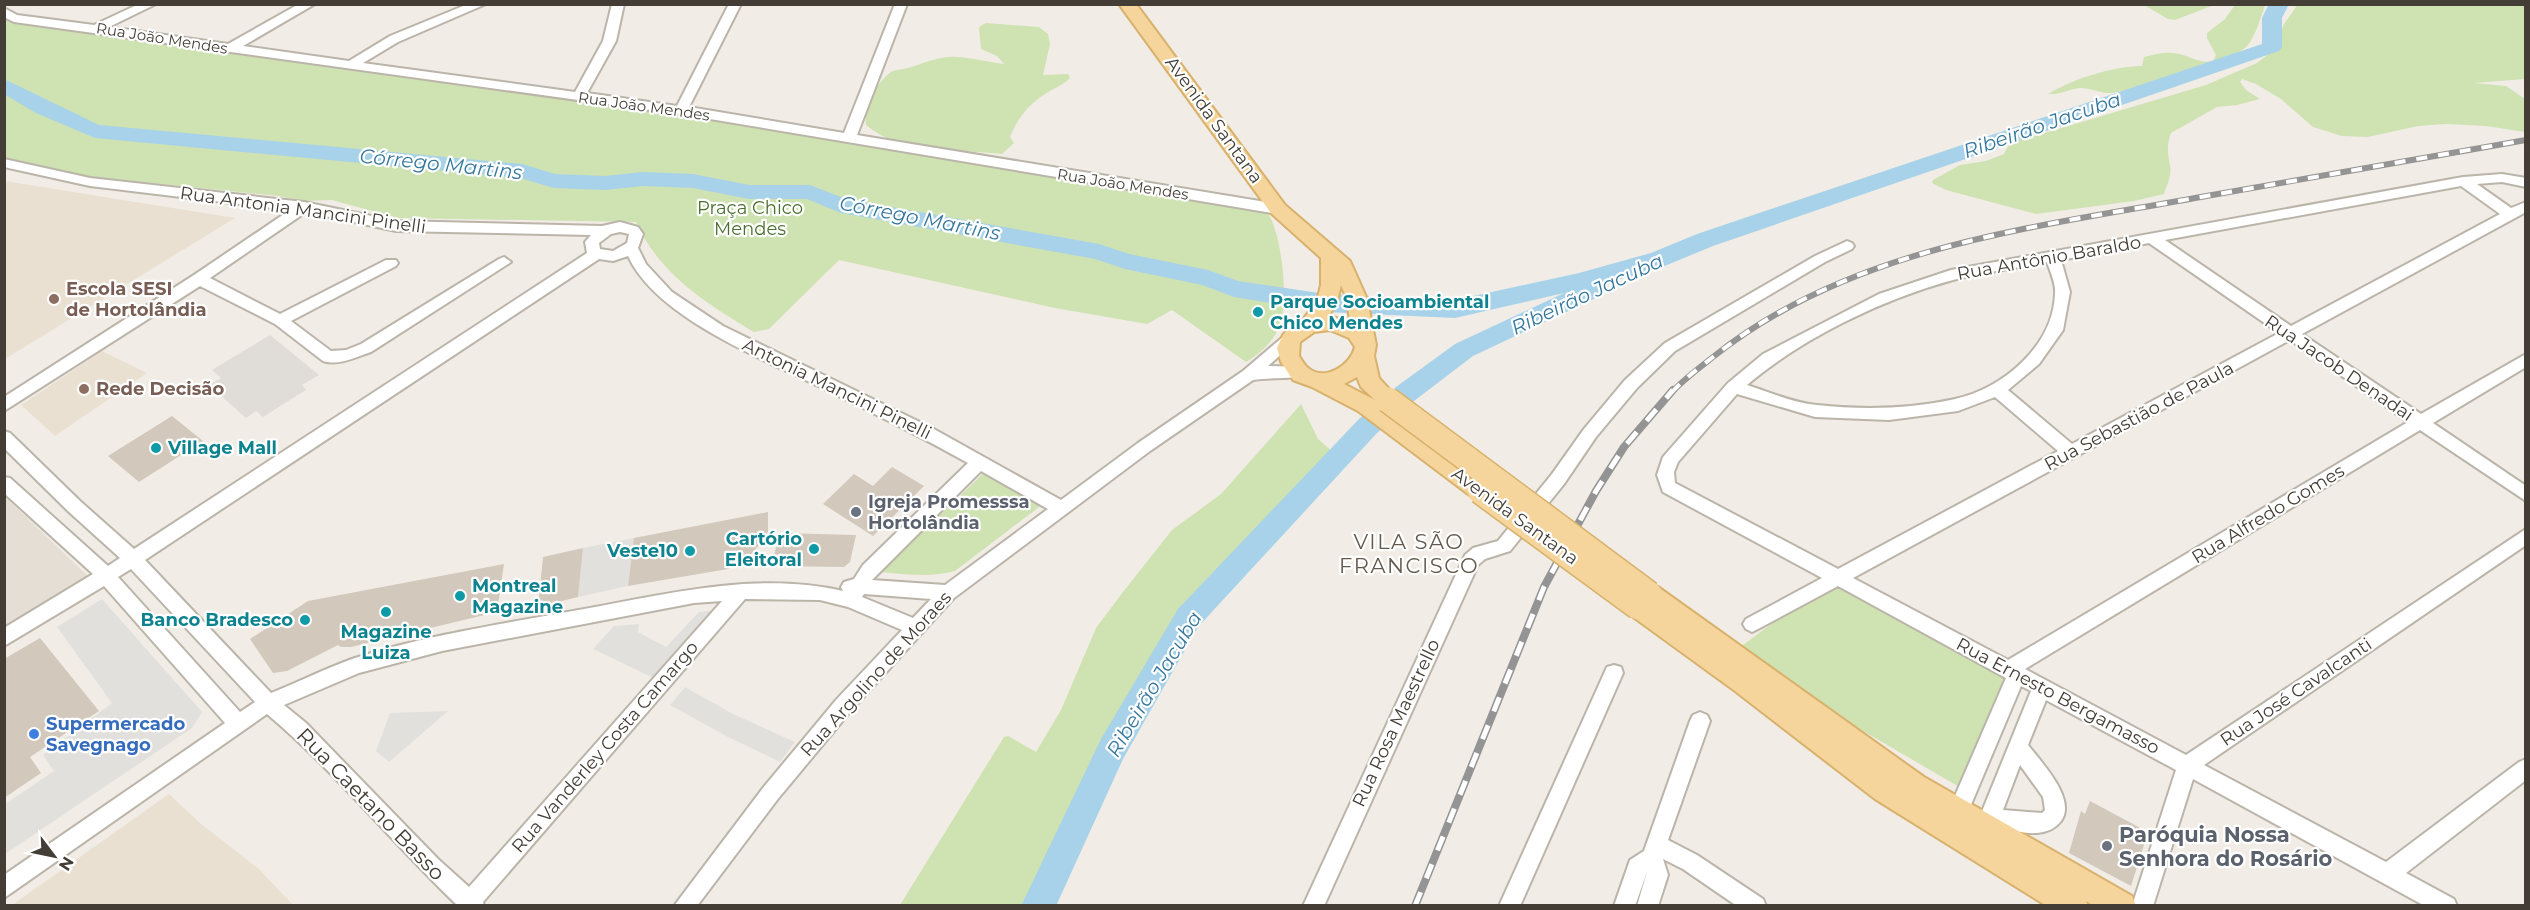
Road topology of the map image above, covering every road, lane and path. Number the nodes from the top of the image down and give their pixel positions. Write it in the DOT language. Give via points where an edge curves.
graph roads {
  1 [pos="150,4"];
  2 [pos="309,4"];
  3 [pos="480,4"];
  4 [pos="618,4"];
  5 [pos="735,4"];
  6 [pos="901,4"];
  7 [pos="1127,4"];
  8 [pos="9,9"];
  9 [pos="97,28"];
  10 [pos="230,48"];
  11 [pos="350,65"];
  12 [pos="579,96"];
  13 [pos="681,110"];
  14 [pos="849,138"];
  15 [pos="4,163"];
  16 [pos="2463,180"];
  17 [pos="2520,182"];
  18 [pos="2526,206"];
  19 [pos="304,207"];
  20 [pos="1278,209"];
  21 [pos="2510,214"];
  22 [pos="603,231"];
  23 [pos="2153,239"];
  24 [pos="1847,246"];
  25 [pos="631,248"];
  26 [pos="602,255"];
  27 [pos="2052,255"];
  28 [pos="1331,256"];
  29 [pos="391,262"];
  30 [pos="504,262"];
  31 [pos="199,279"];
  32 [pos="280,320"];
  33 [pos="1310,325"];
  34 [pos="2289,334"];
  35 [pos="1289,340"];
  36 [pos="1364,351"];
  37 [pos="2526,359"];
  38 [pos="1305,374"];
  39 [pos="1249,375"];
  40 [pos="1734,387"];
  41 [pos="1997,390"];
  42 [pos="4,405"];
  43 [pos="1380,405"];
  44 [pos="2420,423"];
  45 [pos="4,438"];
  46 [pos="2072,452"];
  47 [pos="979,463"];
  48 [pos="4,483"];
  49 [pos="1669,487"];
  50 [pos="2526,495"];
  51 [pos="1061,508"];
  52 [pos="2526,536"];
  53 [pos="135,562"];
  54 [pos="106,575"];
  55 [pos="1838,578"];
  56 [pos="741,591"];
  57 [pos="854,593"];
  58 [pos="948,593"];
  59 [pos="1752,624"];
  60 [pos="914,627"];
  61 [pos="4,638"];
  62 [pos="2013,671"];
  63 [pos="1614,673"];
  64 [pos="2042,687"];
  65 [pos="268,703"];
  66 [pos="1700,721"];
  67 [pos="237,723"];
  68 [pos="2018,746"];
  69 [pos="2188,765"];
  70 [pos="2526,768"];
  71 [pos="1954,822"];
  72 [pos="1984,831"];
  73 [pos="1655,851"];
  74 [pos="2386,875"];
  75 [pos="4,888"];
  76 [pos="471,904"];
  77 [pos="684,906"];
  78 [pos="1313,906"];
  79 [pos="1509,906"];
  80 [pos="1624,906"];
  81 [pos="1647,906"];
  82 [pos="1756,906"];
  83 [pos="2074,906"];
  84 [pos="2122,906"];
  85 [pos="2142,906"];
  86 [pos="2447,906"];
  1 -- 9 [label="street"];
  2 -- 10 [label="street"];
  3 -- 11 [label="street" via="394,39"];
  4 -- 12 [label="street" via="607,48"];
  5 -- 13 [label="street"];
  6 -- 14 [label="street"];
  7 -- 20 [label="main road, Avenida Santana"];
  8 -- 9 [label="street, Rua João Mendes" via="14,18"];
  9 -- 10 [label="street, Rua João Mendes"];
  10 -- 11 [label="street, Rua João Mendes"];
  11 -- 12 [label="street, Rua João Mendes"];
  12 -- 13 [label="street, Rua João Mendes"];
  13 -- 14 [label="street, Rua João Mendes"];
  14 -- 20 [label="street, Rua João Mendes"];
  15 -- 19 [label="street, Rua Antonia Mancini Pinelli" via="90,182"];
  16 -- 17 [label="street, Rua Antônio Baraldo" via="2502,177"];
  16 -- 21 [label="street"];
  16 -- 23 [label="street, Rua Antônio Baraldo"];
  18 -- 21 [label="street, Rua Sebastião de Paula"];
  19 -- 22 [label="street, Rua Antonia Mancini Pinelli" via="396,226"];
  19 -- 31 [label="street"];
  20 -- 28 [label="main road, Avenida Santana"];
  21 -- 34 [label="street, Rua Sebastião de Paula"];
  22 -- 25 [label="street, Rua Antonia Mancini Pinelli" via="620,227 633,230 637,238"];
  22 -- 26 [label="street" via="591,247"];
  23 -- 27 [label="street, Rua Antônio Baraldo"];
  23 -- 34 [label="street, Rua Jacob Denadai"];
  24 -- 78 [label="street, Rua Rosa Maestrello" via="1670,347 1631,384 1504,546 1489,549 1471,560"];
  25 -- 26 [label="street"];
  25 -- 47 [label="street, Antonia Mancini Pinelli" via="640,267 667,296 718,330 926,432"];
  26 -- 53 [label="street"];
  27 -- 40 [label="street, Rua Antônio Baraldo" via="1950,275 1884,298 1768,358"];
  27 -- 41 [label="street" via="2063,292 2055,330 2034,360"];
  28 -- 33 [label="main road" via="1333,274 1327,302"];
  28 -- 36 [label="main road, Avenida Santana" via="1347,272 1358,305"];
  29 -- 32 [label="street"];
  30 -- 32 [label="street" via="347,356 328,357"];
  31 -- 32 [label="street"];
  31 -- 42 [label="street"];
  33 -- 35 [label="main road"];
  33 -- 36 [label="main road" via="1332,323 1346,327 1358,335"];
  34 -- 44 [label="street, Rua Jacob Denadai"];
  34 -- 46 [label="street, Rua Sebastião de Paula"];
  35 -- 38 [label="main road" via="1288,357"];
  35 -- 39 [label="street, Rua Argolino de Moraes"];
  36 -- 38 [label="main road" via="1361,364 1349,374 1331,379"];
  36 -- 43 [label="main road, Avenida Santana" via="1369,381"];
  37 -- 44 [label="street, Rua Alfredo Gomes"];
  38 -- 39 [label="street, Rua Argolino de Moraes" via="1270,371"];
  38 -- 43 [label="main road, Avenida Santana" via="1358,400"];
  39 -- 51 [label="street, Rua Argolino de Moraes"];
  40 -- 41 [label="street" via="1815,411 1889,414 1958,405"];
  40 -- 49 [label="street, Rua Antônio Baraldo" via="1666,466 1664,476"];
  41 -- 46 [label="street"];
  43 -- 71 [label="main road, Avenida Santana, bridge" via="1716,653 1885,790"];
  44 -- 50 [label="street, Rua Jacob Denadai"];
  44 -- 62 [label="street, Rua Alfredo Gomes"];
  45 -- 53 [label="street, Rua Caetano Basso"];
  46 -- 55 [label="street, Rua Sebastião de Paula"];
  47 -- 51 [label="street, Antonia Mancini Pinelli"];
  47 -- 57 [label="street" via="869,570"];
  48 -- 54 [label="street"];
  49 -- 55 [label="street, Rua Ernesto Bergamasso"];
  51 -- 58 [label="street, Rua Argolino de Moraes"];
  52 -- 69 [label="street, Rua José Cavalcanti"];
  53 -- 54 [label="street"];
  53 -- 65 [label="street, Rua Caetano Basso"];
  54 -- 61 [label="street"];
  54 -- 67 [label="street"];
  55 -- 59 [label="street, Rua Sebastião de Paula"];
  55 -- 62 [label="street, Rua Ernesto Bergamasso"];
  56 -- 57 [label="street"];
  56 -- 65 [label="street" via="694,596 442,643 356,666"];
  56 -- 76 [label="street, Rua Vanderley Costa Camargo"];
  57 -- 58 [label="street"];
  57 -- 60 [label="street"];
  58 -- 60 [label="street, Rua Argolino de Moraes"];
  60 -- 77 [label="street, Rua Argolino de Moraes" via="784,776"];
  62 -- 64 [label="street, Rua Ernesto Bergamasso"];
  62 -- 71 [label="street"];
  63 -- 79 [label="street"];
  64 -- 68 [label="street"];
  64 -- 69 [label="street, Rua Ernesto Bergamasso"];
  65 -- 67 [label="street"];
  65 -- 76 [label="street, Rua Caetano Basso" via="329,758"];
  66 -- 73 [label="street"];
  67 -- 75 [label="street"];
  68 -- 72 [label="street"];
  68 -- 72 [label="street" via="2053,794 2055,813 2047,822"];
  69 -- 74 [label="street, Rua Ernesto Bergamasso"];
  69 -- 85 [label="street"];
  70 -- 74 [label="street"];
  71 -- 72 [label="main road, Avenida Santana"];
  72 -- 83 [label="main road"];
  72 -- 84 [label="main road"];
  73 -- 80 [label="street" via="1637,867"];
  73 -- 81 [label="street" via="1658,875"];
  73 -- 82 [label="street" via="1690,862"];
  74 -- 86 [label="street, Rua Ernesto Bergamasso"];
}
